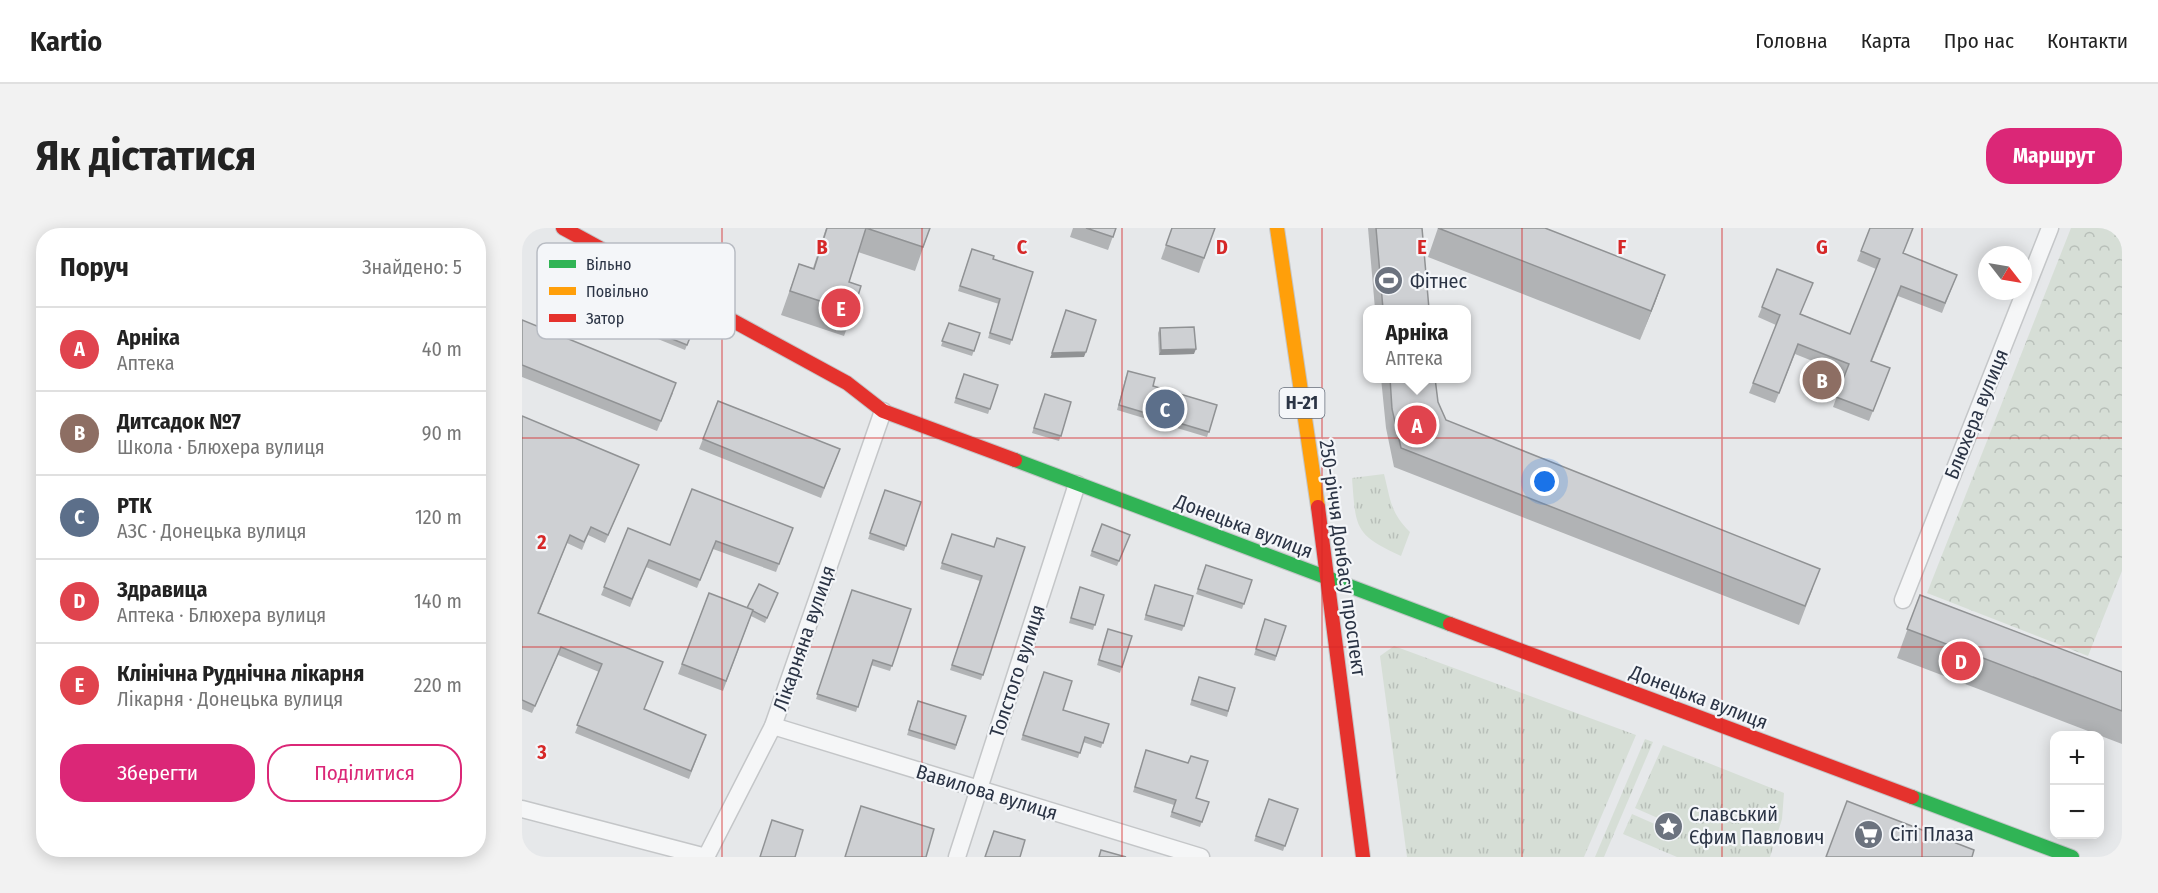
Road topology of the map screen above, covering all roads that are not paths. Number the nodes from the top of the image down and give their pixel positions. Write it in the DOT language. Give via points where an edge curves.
graph roads {
  1 [pos="563,228"];
  2 [pos="1277,228"];
  3 [pos="2050,228"];
  4 [pos="590,243"];
  5 [pos="735,322"];
  6 [pos="884,411"];
  7 [pos="1077,484"];
  8 [pos="1328,578"];
  9 [pos="1903,600"];
  10 [pos="773,726"];
  11 [pos="978,789"];
  12 [pos="522,809"];
  13 [pos="706,857"];
  14 [pos="957,857"];
  15 [pos="1201,857"];
  16 [pos="1363,857"];
  17 [pos="2072,857"];
  1 -- 4 [label="main road, Донецька вулиця"];
  2 -- 8 [label="main road, 250-річчя Донбасу проспект / Н-21"];
  3 -- 9 [label="street, Блюхера вулиця"];
  5 -- 6 [label="main road, Донецька вулиця" via="847,383"];
  6 -- 7 [label="main road, Донецька вулиця"];
  6 -- 10 [label="street, Лікарняна вулиця"];
  7 -- 8 [label="main road, Донецька вулиця"];
  7 -- 11 [label="street, Толстого вулиця"];
  8 -- 16 [label="main road, 250-річчя Донбасу проспект / Н-21"];
  8 -- 17 [label="main road, Донецька вулиця"];
  10 -- 11 [label="street, Вавилова вулиця"];
  10 -- 13 [label="street, Лікарняна вулиця"];
  11 -- 14 [label="street, Толстого вулиця"];
  11 -- 15 [label="street, Вавилова вулиця"];
  12 -- 13 [label="street"];
}
